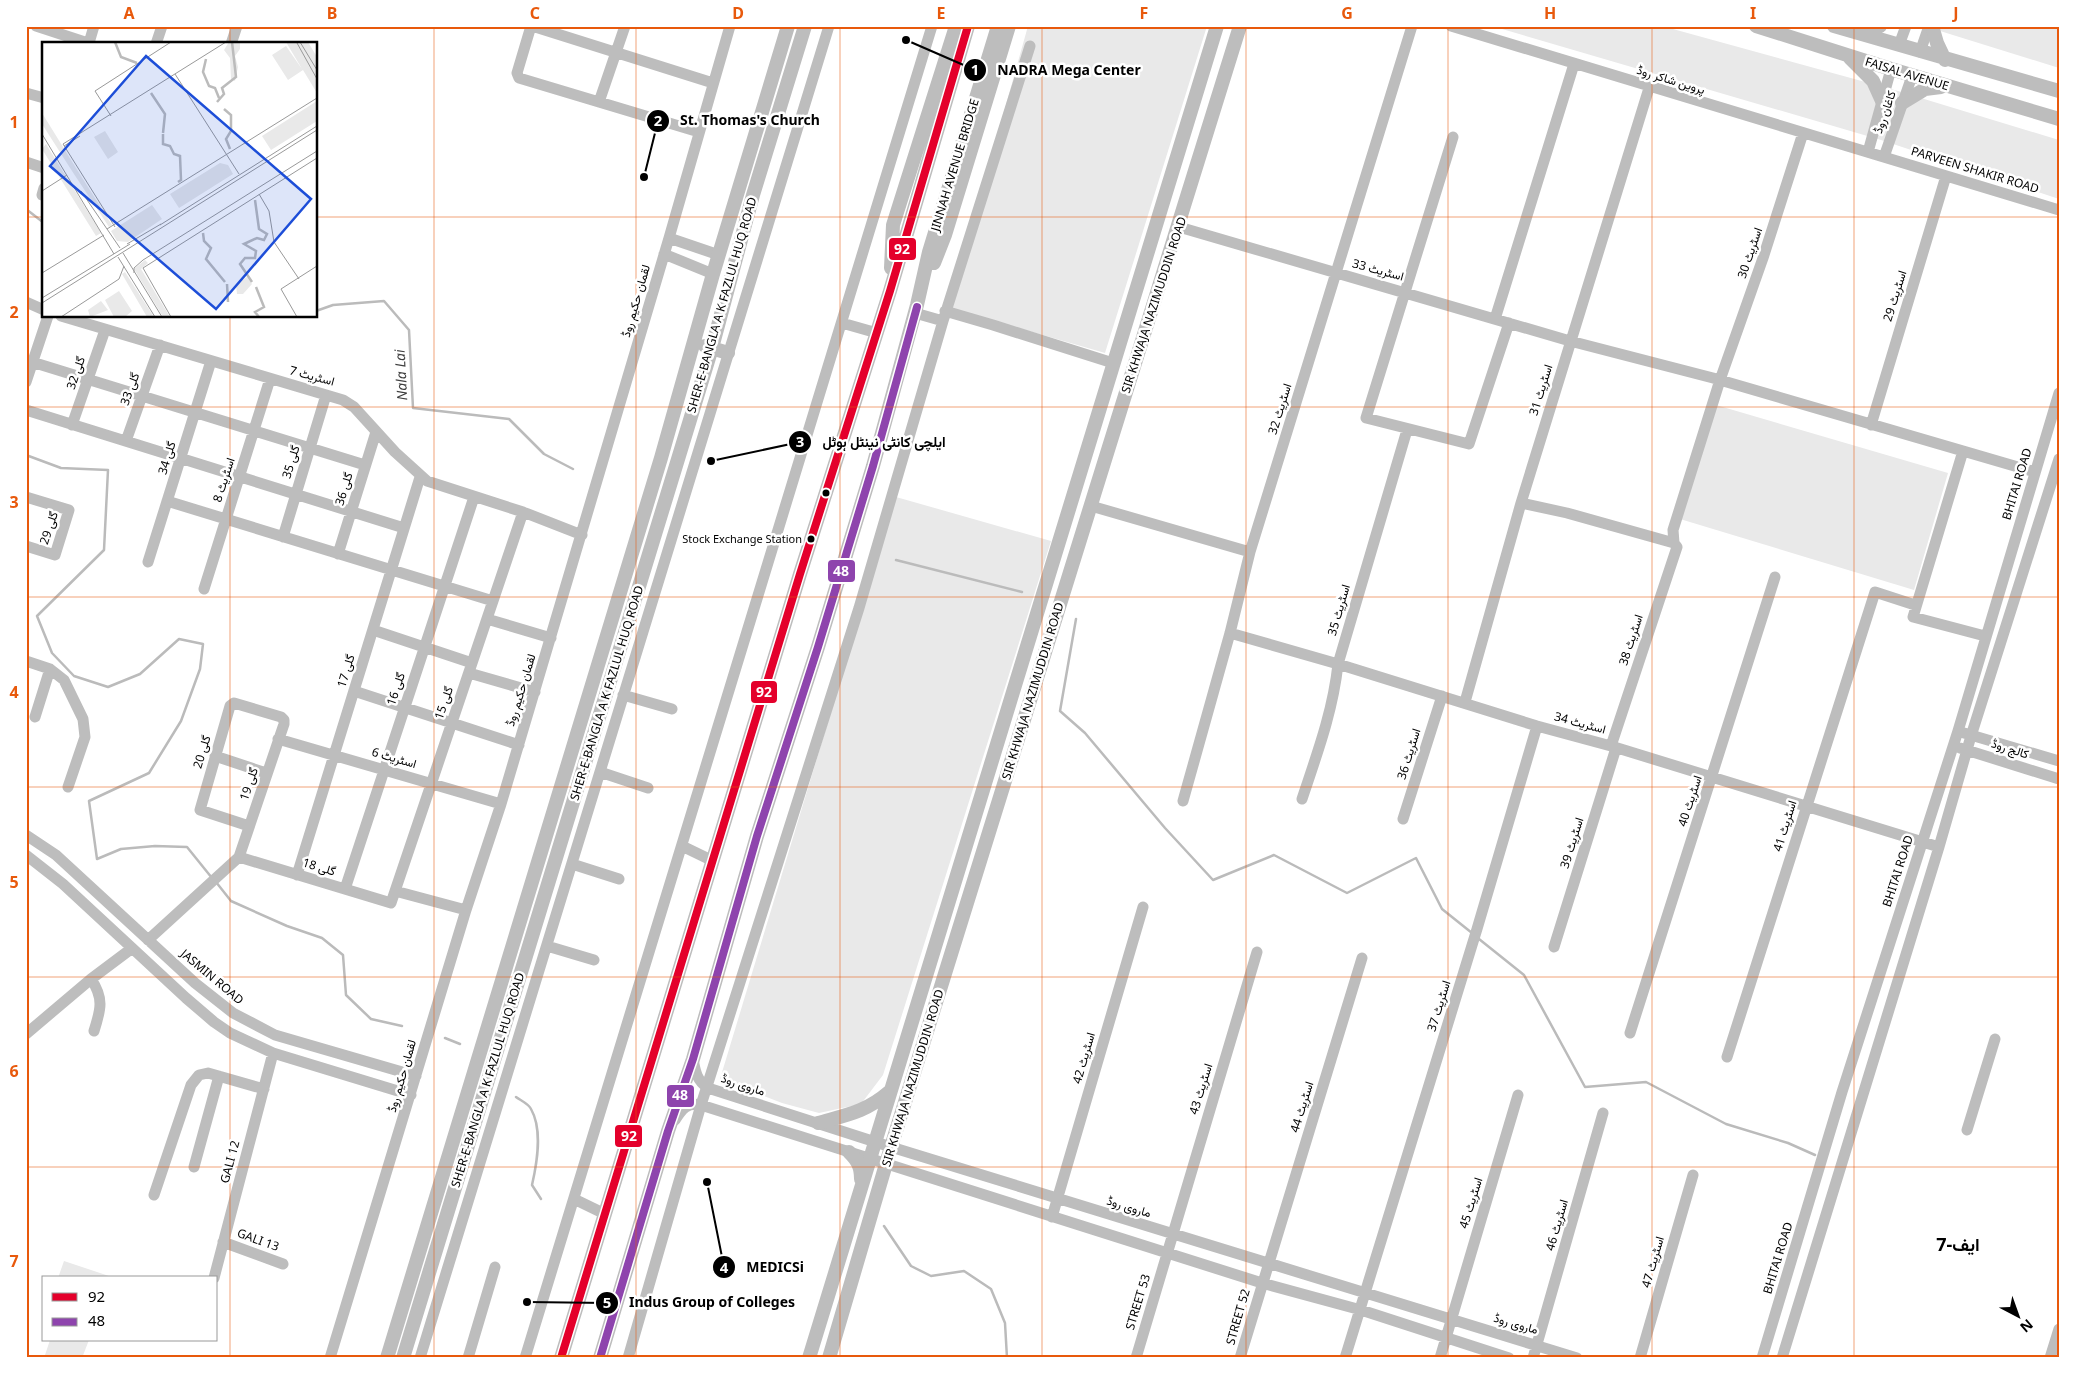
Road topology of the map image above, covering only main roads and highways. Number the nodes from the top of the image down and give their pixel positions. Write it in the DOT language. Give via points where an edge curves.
graph roads {
  1 [pos="788,26"];
  2 [pos="805,26"];
  3 [pos="956,26"];
  4 [pos="968,26"];
  5 [pos="998,26"];
  6 [pos="1009,26"];
  7 [pos="1217,26"];
  8 [pos="1240,26"];
  9 [pos="1756,26"];
  10 [pos="1834,26"];
  11 [pos="1880,26"];
  12 [pos="1930,26"];
  13 [pos="1851,31"];
  14 [pos="1846,55"];
  15 [pos="1946,60"];
  16 [pos="1950,86"];
  17 [pos="2059,92"];
  18 [pos="1882,101"];
  19 [pos="1902,103"];
  20 [pos="2059,119"];
  21 [pos="1137,285"];
  22 [pos="1159,290"];
  23 [pos="890,291"];
  24 [pos="916,309"];
  25 [pos="695,344"];
  26 [pos="712,348"];
  27 [pos="728,353"];
  28 [pos="560,790"];
  29 [pos="575,797"];
  30 [pos="890,1091"];
  31 [pos="818,1123"];
  32 [pos="451,1145"];
  33 [pos="467,1149"];
  34 [pos="849,1152"];
  35 [pos="861,1188"];
  36 [pos="387,1358"];
  37 [pos="403,1358"];
  38 [pos="561,1358"];
  39 [pos="600,1358"];
  40 [pos="809,1358"];
  41 [pos="829,1358"];
  1 -- 25 [label="main road, SHER-E-BANGLA A K FAZLUL HUQ ROAD"];
  2 -- 26 [label="main road, SHER-E-BANGLA A K FAZLUL HUQ ROAD" via="753,196"];
  3 -- 23 [label="main road" via="893,225"];
  4 -- 23 [label="main road"];
  5 -- 24 [label="main road, JINNAH AVENUE BRIDGE" via="928,252"];
  6 -- 24 [label="main road" via="945,236"];
  7 -- 21 [label="main road, SIR KHWAJA NAZIMUDDIN ROAD"];
  8 -- 22 [label="main road, SIR KHWAJA NAZIMUDDIN ROAD"];
  9 -- 14 [label="main road, FAISAL AVENUE"];
  10 -- 13 [label="main road, FAISAL AVENUE"];
  11 -- 13 [label="main road"];
  12 -- 15 [label="main road"];
  13 -- 15 [label="main road, FAISAL AVENUE"];
  14 -- 16 [label="main road, FAISAL AVENUE"];
  14 -- 18 [label="main road" via="1868,75"];
  15 -- 17 [label="main road, FAISAL AVENUE"];
  16 -- 19 [label="main road" via="1925,89"];
  16 -- 20 [label="main road, FAISAL AVENUE"];
  21 -- 22 [label="main road"];
  21 -- 30 [label="main road, SIR KHWAJA NAZIMUDDIN ROAD"];
  22 -- 41 [label="main road, SIR KHWAJA NAZIMUDDIN ROAD" via="891,1147"];
  23 -- 38 [label="main road"];
  24 -- 39 [label="main road" via="873,466 757,836 693,1059"];
  25 -- 26 [label="main road"];
  25 -- 28 [label="main road, SHER-E-BANGLA A K FAZLUL HUQ ROAD"];
  26 -- 27 [label="main road"];
  26 -- 29 [label="main road, SHER-E-BANGLA A K FAZLUL HUQ ROAD"];
  28 -- 29 [label="main road"];
  28 -- 32 [label="main road, SHER-E-BANGLA A K FAZLUL HUQ ROAD"];
  29 -- 33 [label="main road, SHER-E-BANGLA A K FAZLUL HUQ ROAD"];
  30 -- 31 [label="main road" via="867,1108"];
  30 -- 35 [label="main road, SIR KHWAJA NAZIMUDDIN ROAD"];
  32 -- 33 [label="main road"];
  32 -- 36 [label="main road, SHER-E-BANGLA A K FAZLUL HUQ ROAD"];
  33 -- 37 [label="main road, SHER-E-BANGLA A K FAZLUL HUQ ROAD"];
  34 -- 35 [label="main road" via="860,1166"];
  35 -- 40 [label="main road, SIR KHWAJA NAZIMUDDIN ROAD"];
}
